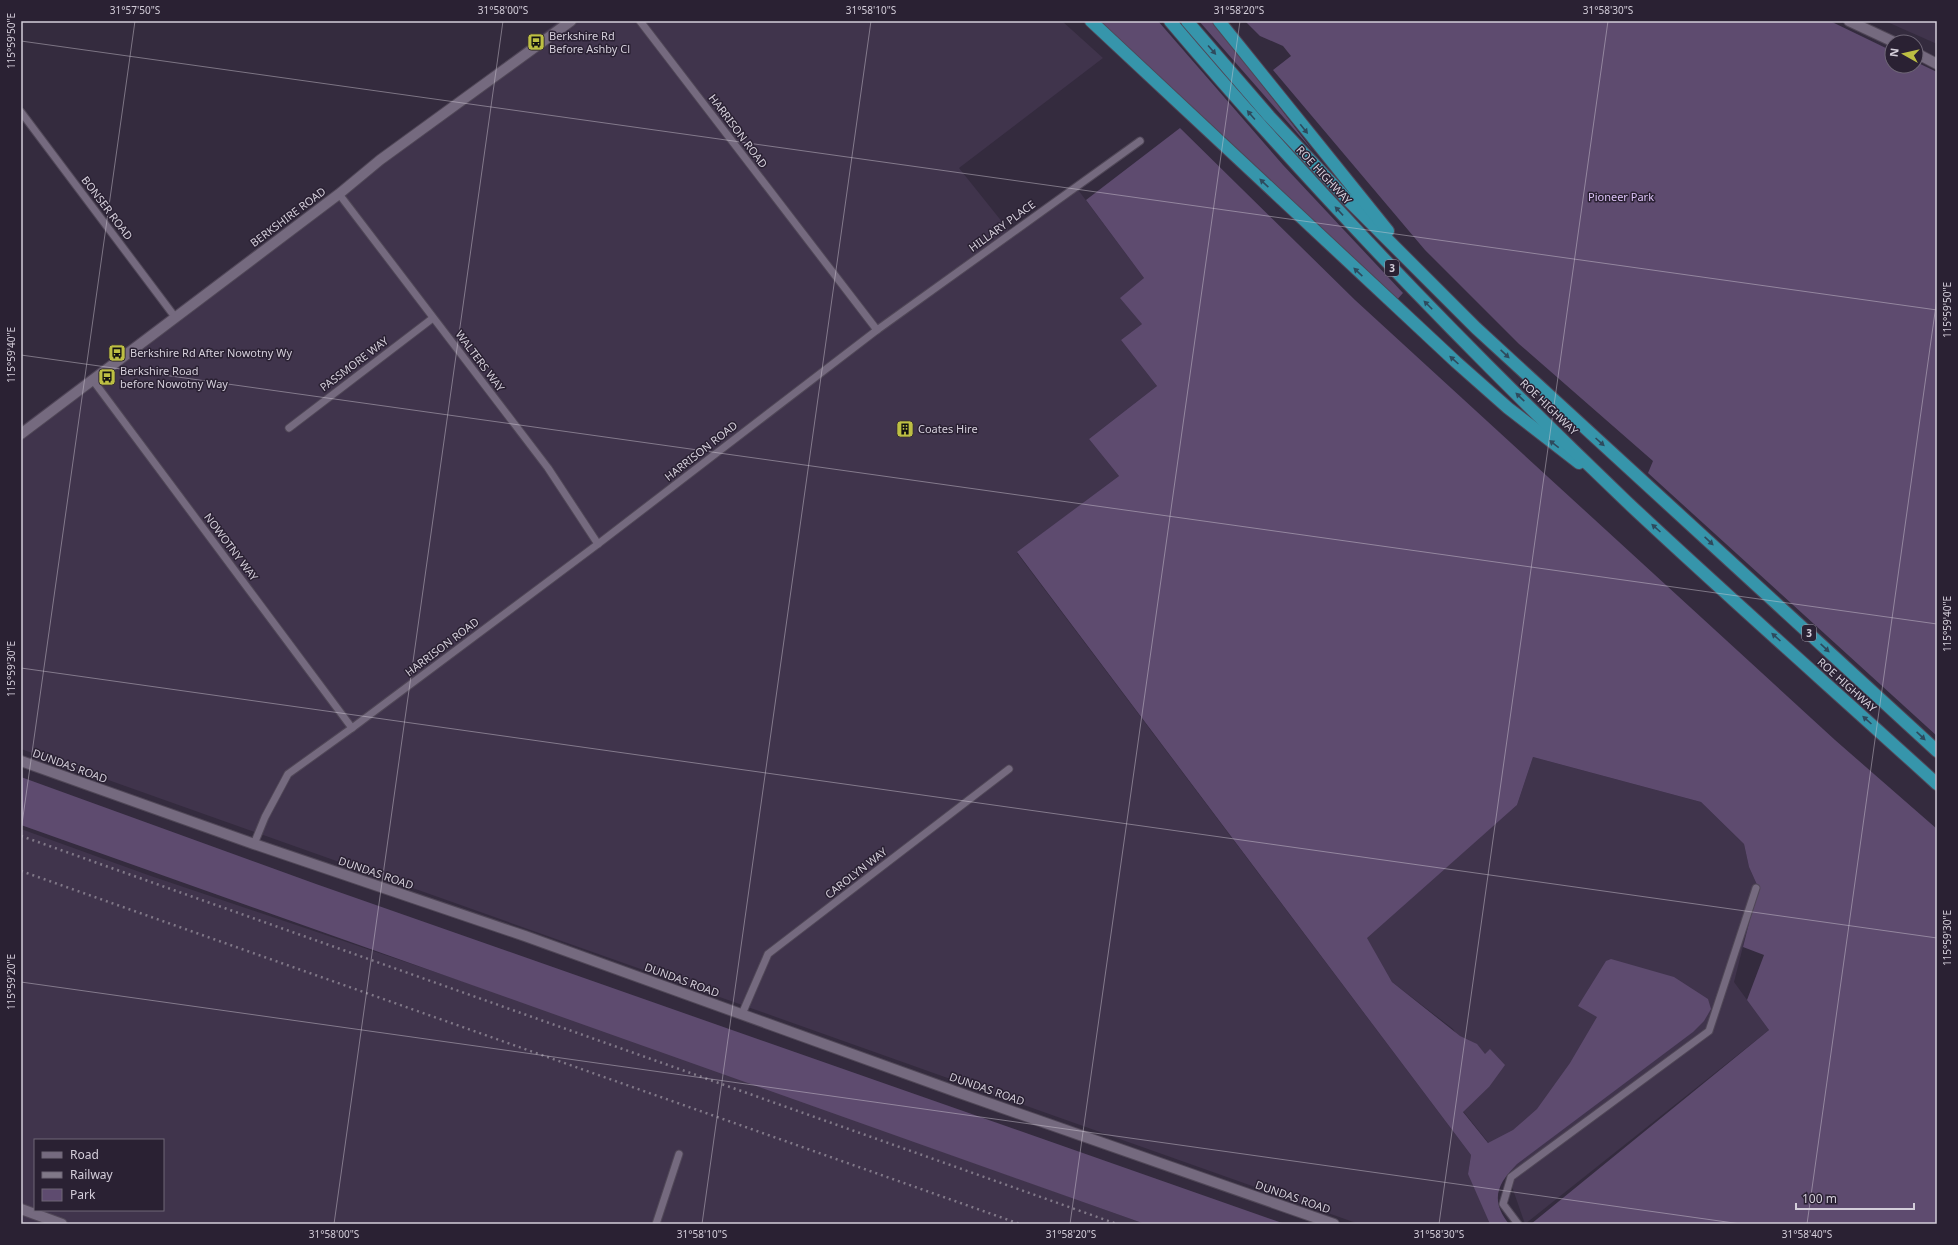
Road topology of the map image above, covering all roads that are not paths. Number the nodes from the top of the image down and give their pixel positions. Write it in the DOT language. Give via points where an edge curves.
graph roads {
  1 [pos="571,21"];
  2 [pos="640,21"];
  3 [pos="1091,21"];
  4 [pos="1170,21"];
  5 [pos="1187,21"];
  6 [pos="1219,21"];
  7 [pos="1849,21"];
  8 [pos="1884,37"];
  9 [pos="1924,57"];
  10 [pos="1937,64"];
  11 [pos="21,112"];
  12 [pos="1140,141"];
  13 [pos="339,194"];
  14 [pos="1416,269"];
  15 [pos="175,317"];
  16 [pos="433,318"];
  17 [pos="877,330"];
  18 [pos="92,379"];
  19 [pos="289,428"];
  20 [pos="21,434"];
  21 [pos="1628,502"];
  22 [pos="598,544"];
  23 [pos="352,728"];
  24 [pos="1937,750"];
  25 [pos="21,761"];
  26 [pos="1009,769"];
  27 [pos="1937,784"];
  28 [pos="254,844"];
  29 [pos="1756,888"];
  30 [pos="742,1014"];
  31 [pos="679,1154"];
  32 [pos="21,1210"];
  33 [pos="62,1224"];
  34 [pos="656,1224"];
  35 [pos="1334,1224"];
  36 [pos="1518,1224"];
  1 -- 13 [label="main road, BERKSHIRE ROAD" via="380,160"];
  2 -- 17 [label="street, HARRISON ROAD"];
  21 -- 3 [label="highway, one-way" via="1482,385"];
  21 -- 4 [label="highway, ROE HIGHWAY / 3, one-way" via="1403,280 1266,132"];
  5 -- 14 [label="highway, ROE HIGHWAY / 3, one-way" via="1269,116"];
  6 -- 14 [label="highway, one-way"];
  7 -- 8 [label="main road"];
  9 -- 10 [label="main road"];
  11 -- 15 [label="street, BONSER ROAD"];
  12 -- 17 [label="street, HILLARY PLACE"];
  13 -- 15 [label="main road, BERKSHIRE ROAD"];
  13 -- 16 [label="street, WALTERS WAY"];
  14 -- 24 [label="highway, ROE HIGHWAY / 3, one-way" via="1538,386"];
  15 -- 18 [label="main road, BERKSHIRE ROAD"];
  16 -- 19 [label="street, PASSMORE WAY"];
  16 -- 22 [label="street, WALTERS WAY" via="548,468"];
  17 -- 22 [label="street, HARRISON ROAD"];
  18 -- 20 [label="main road, BERKSHIRE ROAD"];
  18 -- 23 [label="street, NOWOTNY WAY"];
  27 -- 21 [label="highway, ROE HIGHWAY / 3, one-way"];
  22 -- 23 [label="street, HARRISON ROAD"];
  23 -- 28 [label="street, HARRISON ROAD" via="288,774"];
  25 -- 28 [label="main road, DUNDAS ROAD"];
  26 -- 30 [label="street, CAROLYN WAY" via="768,954"];
  28 -- 30 [label="main road, DUNDAS ROAD" via="525,936"];
  29 -- 36 [label="street" via="1709,1031 1511,1177 1503,1204"];
  30 -- 35 [label="main road, DUNDAS ROAD"];
  31 -- 34 [label="street"];
  32 -- 33 [label="main road"];
}
